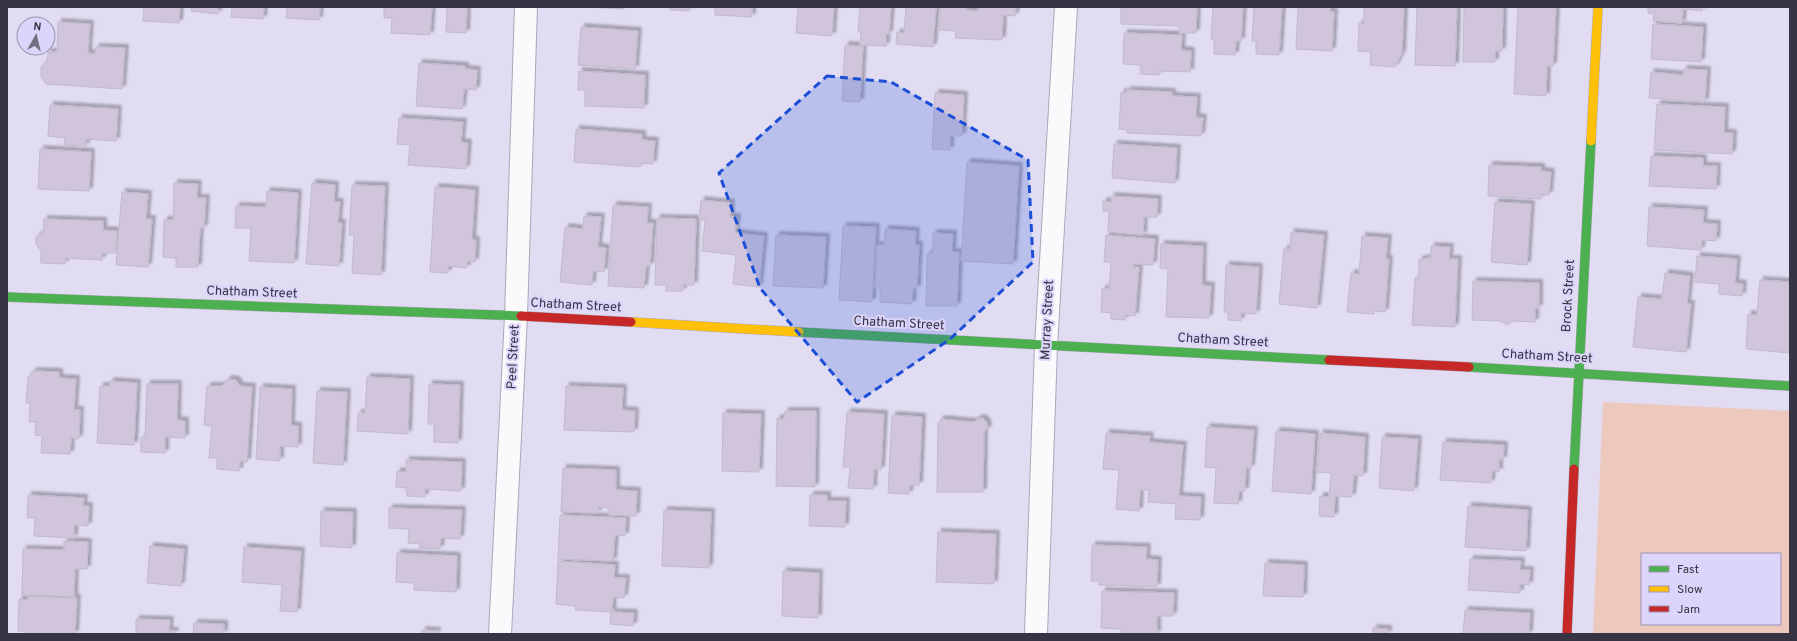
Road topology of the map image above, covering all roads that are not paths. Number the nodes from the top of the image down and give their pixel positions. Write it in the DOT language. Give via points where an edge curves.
graph roads {
  1 [pos="526,7"];
  2 [pos="1066,7"];
  3 [pos="1598,7"];
  4 [pos="7,297"];
  5 [pos="516,316"];
  6 [pos="1046,346"];
  7 [pos="1578,372"];
  8 [pos="1790,386"];
  9 [pos="500,634"];
  10 [pos="1036,634"];
  11 [pos="1567,634"];
  1 -- 5 [label="street, Peel Street"];
  2 -- 6 [label="street, Murray Street"];
  3 -- 7 [label="street, Brock Street"];
  4 -- 5 [label="street, Chatham Street"];
  5 -- 6 [label="street, Chatham Street"];
  5 -- 9 [label="street, Peel Street"];
  6 -- 7 [label="street, Chatham Street"];
  6 -- 10 [label="street, Murray Street"];
  7 -- 8 [label="street, Chatham Street"];
  7 -- 11 [label="street, Brock Street"];
}
